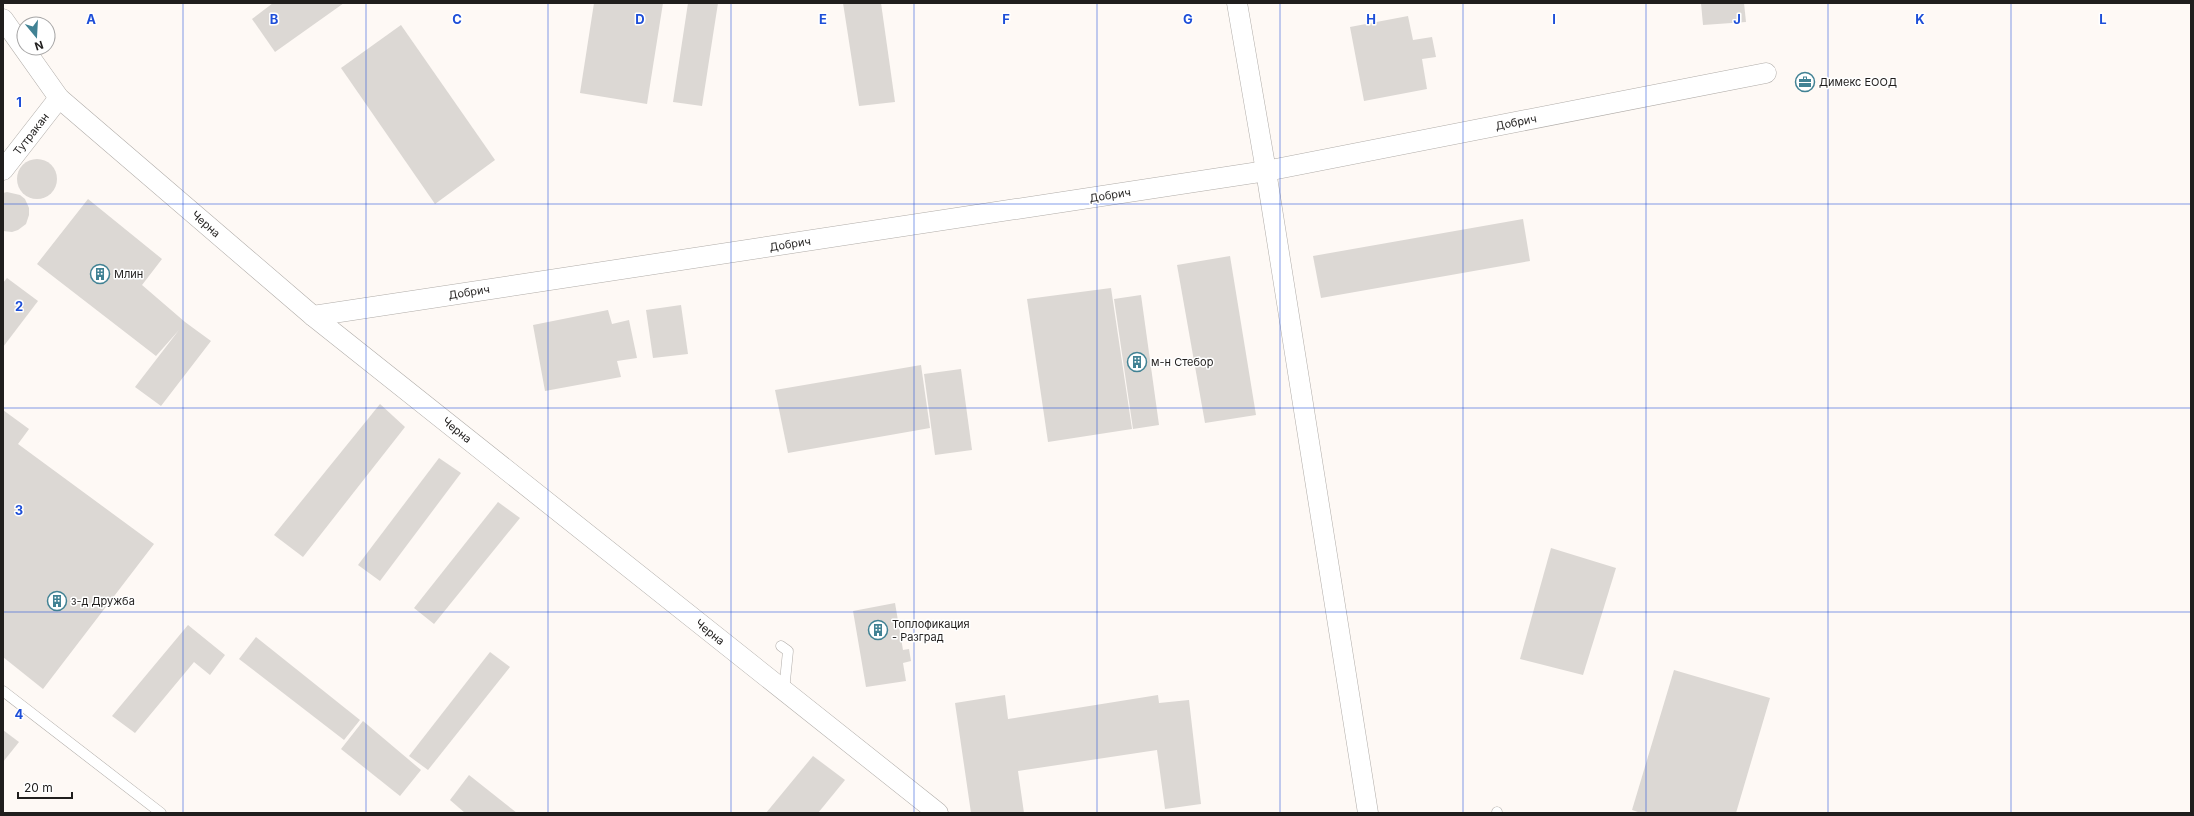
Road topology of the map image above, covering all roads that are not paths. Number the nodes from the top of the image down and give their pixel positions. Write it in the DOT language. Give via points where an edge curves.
graph roads {
  1 [pos="1236,3"];
  2 [pos="3,19"];
  3 [pos="1766,74"];
  4 [pos="59,98"];
  5 [pos="3,170"];
  6 [pos="1266,171"];
  7 [pos="313,316"];
  8 [pos="781,646"];
  9 [pos="784,691"];
  10 [pos="3,692"];
  11 [pos="161,813"];
  12 [pos="938,813"];
  13 [pos="1368,813"];
  1 -- 6 [label="street"];
  2 -- 4 [label="street, Черна"];
  3 -- 6 [label="street, Добрич"];
  4 -- 5 [label="street, Тутракан"];
  4 -- 7 [label="street, Черна"];
  6 -- 7 [label="street, Добрич"];
  6 -- 13 [label="street"];
  7 -- 9 [label="street, Черна"];
  8 -- 9 [label="lane" via="788,651"];
  9 -- 12 [label="street, Черна"];
  10 -- 11 [label="lane"];
}
